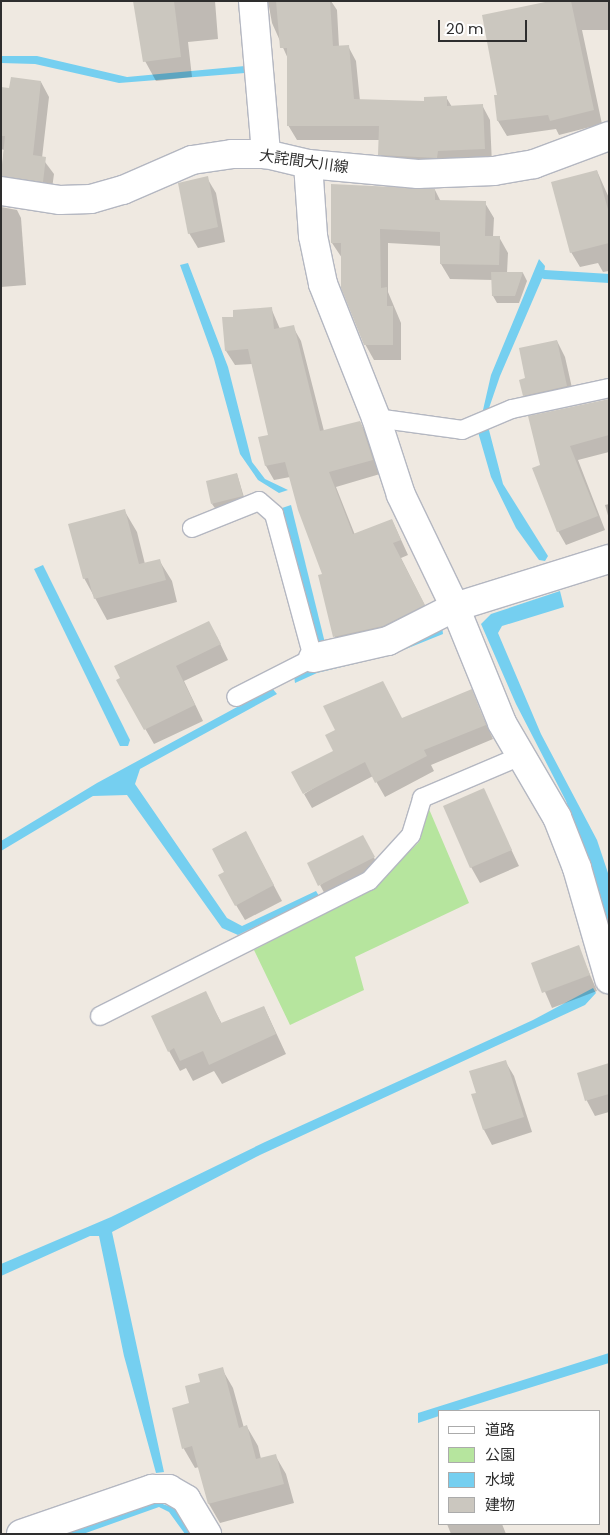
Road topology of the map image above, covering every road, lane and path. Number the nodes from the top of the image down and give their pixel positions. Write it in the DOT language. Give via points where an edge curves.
graph roads {
  1 [pos="253,1"];
  2 [pos="609,136"];
  3 [pos="266,154"];
  4 [pos="308,164"];
  5 [pos="1,191"];
  6 [pos="609,388"];
  7 [pos="376,418"];
  8 [pos="192,528"];
  9 [pos="609,559"];
  10 [pos="455,607"];
  11 [pos="313,658"];
  12 [pos="236,697"];
  13 [pos="521,756"];
  14 [pos="609,979"];
  15 [pos="100,1016"];
  16 [pos="21,1534"];
  17 [pos="207,1534"];
  1 -- 3 [label="street"];
  2 -- 4 [label="street, 大詫間大川線" via="534,164 494,171 418,174"];
  3 -- 4 [label="street, 大詫間大川線"];
  3 -- 5 [label="street, 大詫間大川線" via="192,160 123,190 91,199 60,200"];
  4 -- 7 [label="street" via="313,236 322,284"];
  6 -- 7 [label="lane" via="512,408 462,430"];
  7 -- 10 [label="street" via="401,494"];
  8 -- 11 [label="lane" via="259,501 274,514"];
  9 -- 10 [label="street"];
  10 -- 11 [label="street" via="388,641"];
  10 -- 13 [label="street" via="502,723"];
  11 -- 12 [label="lane"];
  13 -- 14 [label="street" via="556,817 577,868"];
  13 -- 15 [label="lane" via="422,798 410,835 369,881"];
  16 -- 17 [label="street" via="152,1489 169,1489 186,1499"];
}
